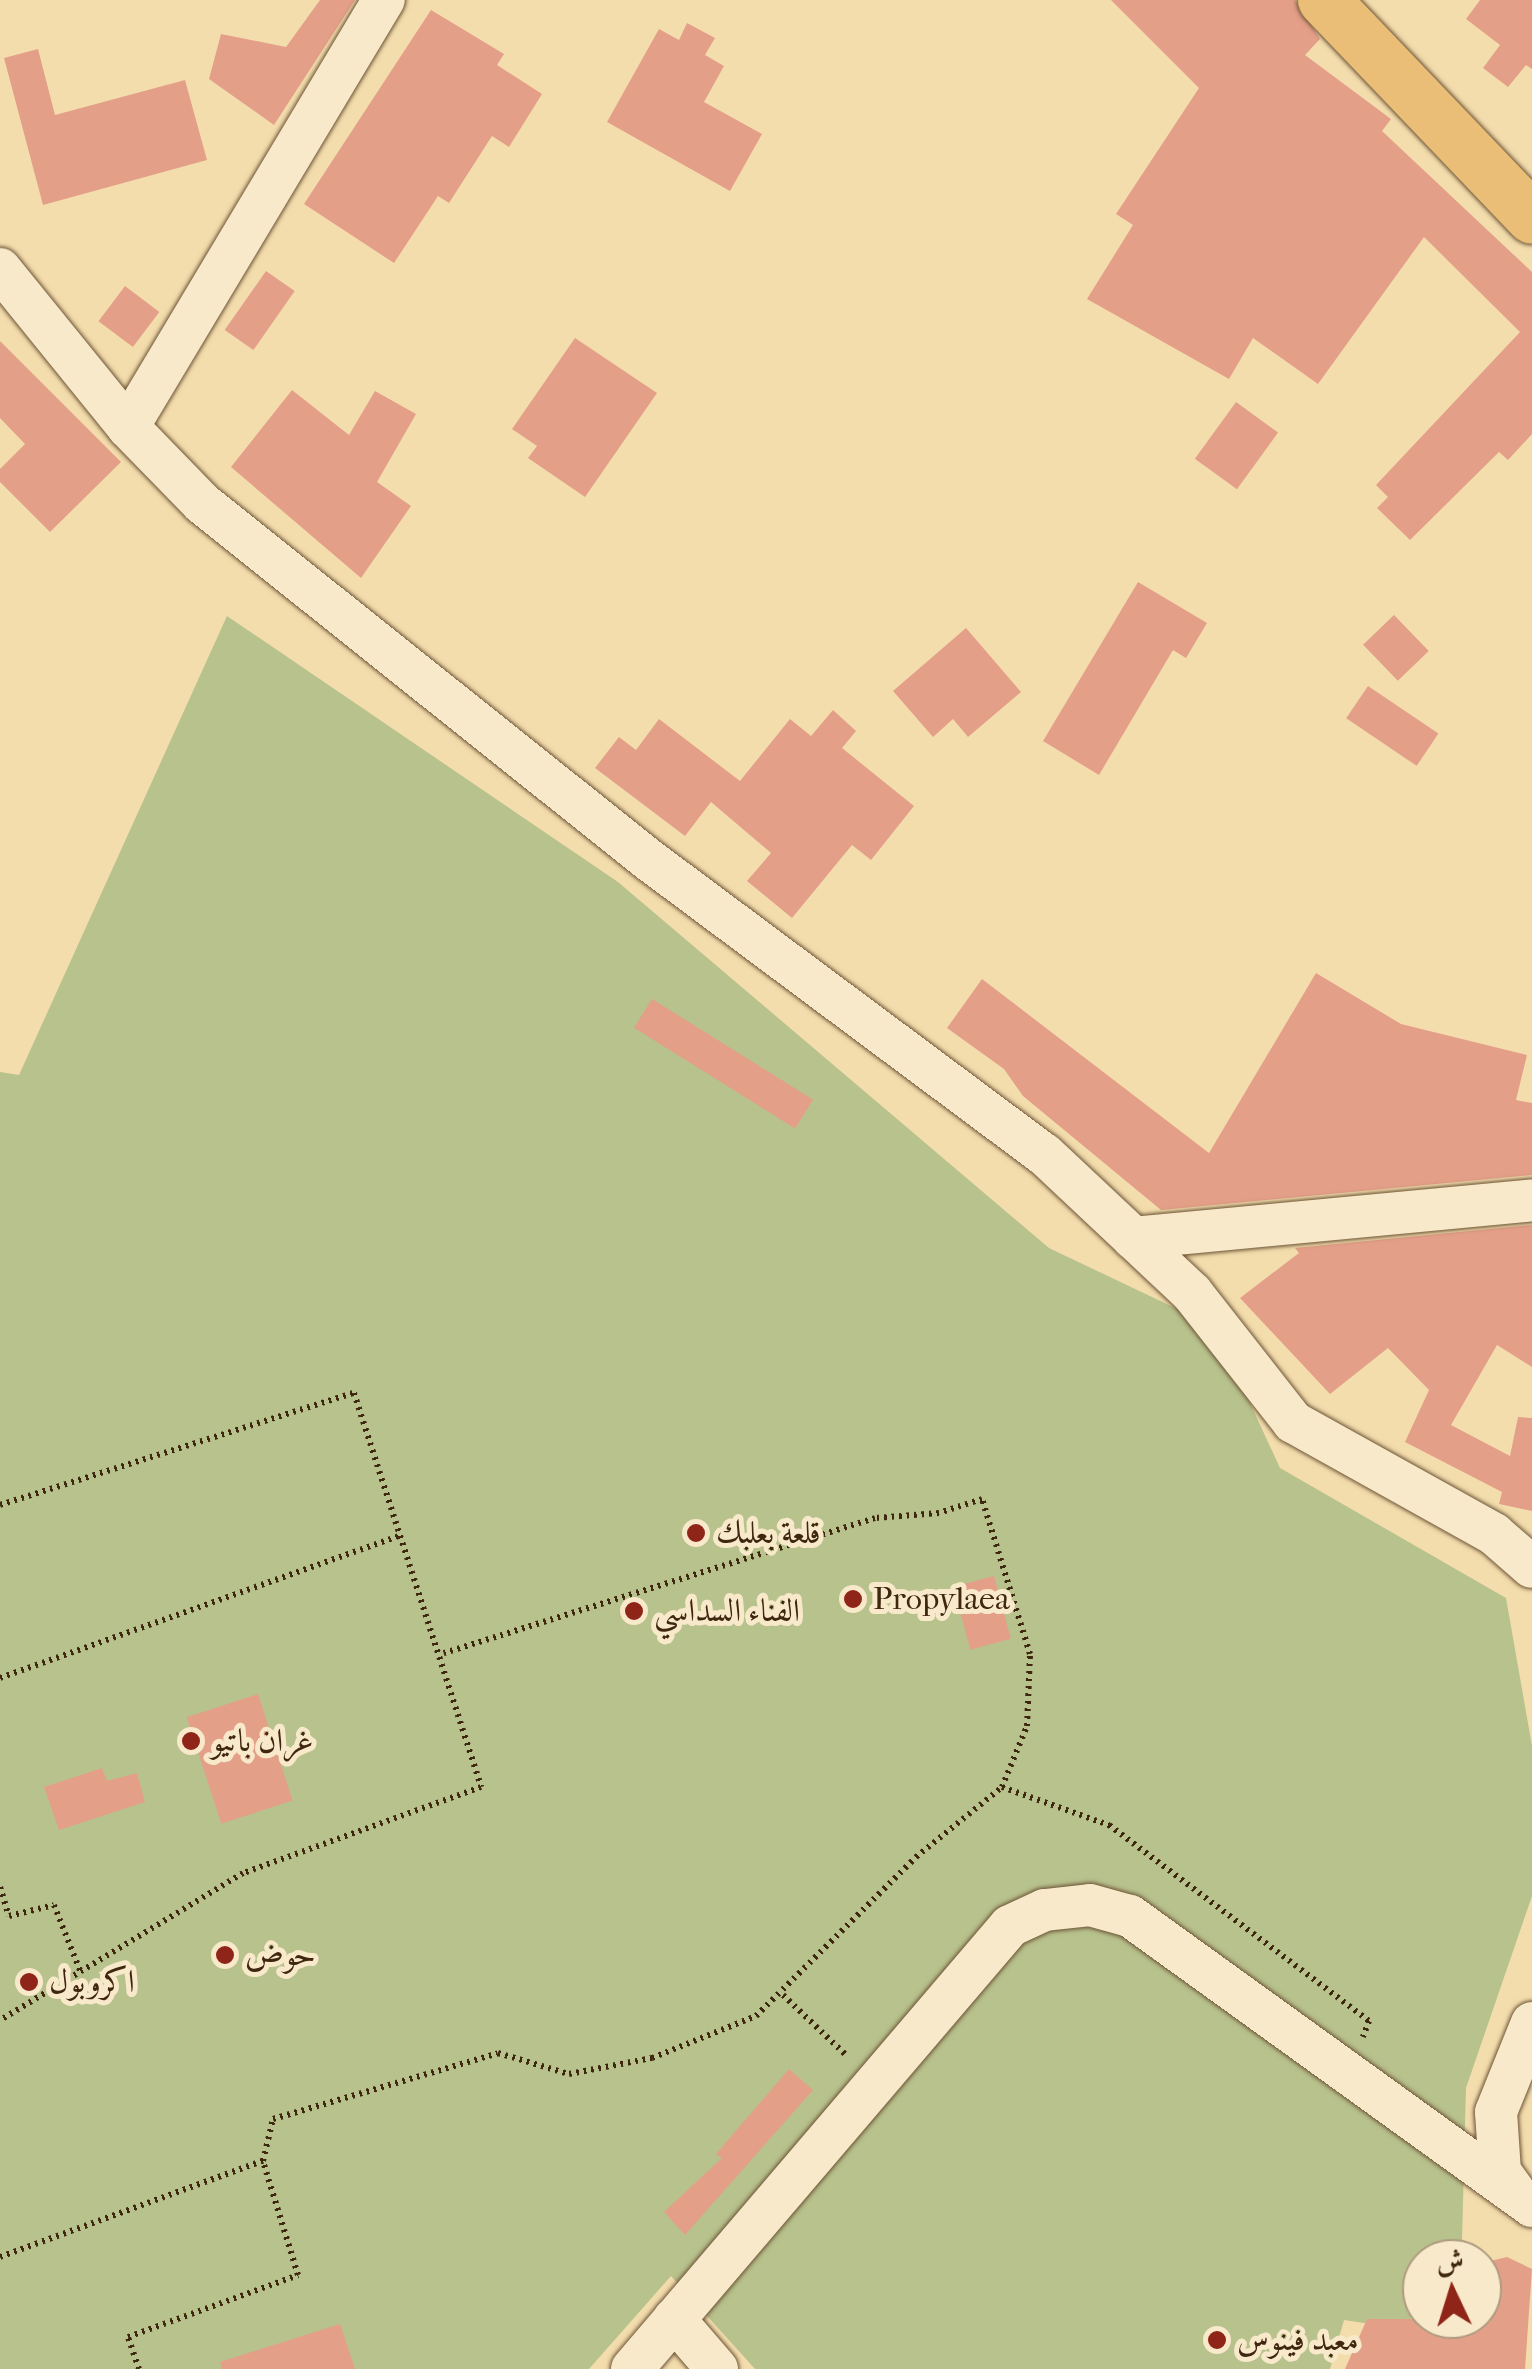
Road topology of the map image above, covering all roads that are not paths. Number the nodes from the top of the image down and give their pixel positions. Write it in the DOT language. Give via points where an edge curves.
graph roads {
  1 [pos="384,0"];
  2 [pos="1324,0"];
  3 [pos="1532,218"];
  4 [pos="0,269"];
  5 [pos="128,427"];
  6 [pos="1532,1200"];
  7 [pos="1133,1238"];
  8 [pos="1532,1567"];
  9 [pos="1532,2022"];
  10 [pos="1523,2199"];
  11 [pos="674,2319"];
  12 [pos="632,2369"];
  13 [pos="718,2369"];
  1 -- 5 [label="street"];
  2 -- 3 [label="main road"];
  4 -- 5 [label="street"];
  5 -- 7 [label="street" via="218,516 649,860 1044,1154"];
  6 -- 7 [label="street"];
  7 -- 8 [label="street" via="1192,1293 1293,1422 1494,1534"];
  9 -- 10 [label="street" via="1496,2112 1500,2172"];
  10 -- 11 [label="street" via="1130,1916 1090,1905 1045,1910 1010,1926"];
  11 -- 12 [label="street"];
  11 -- 13 [label="street"];
}
